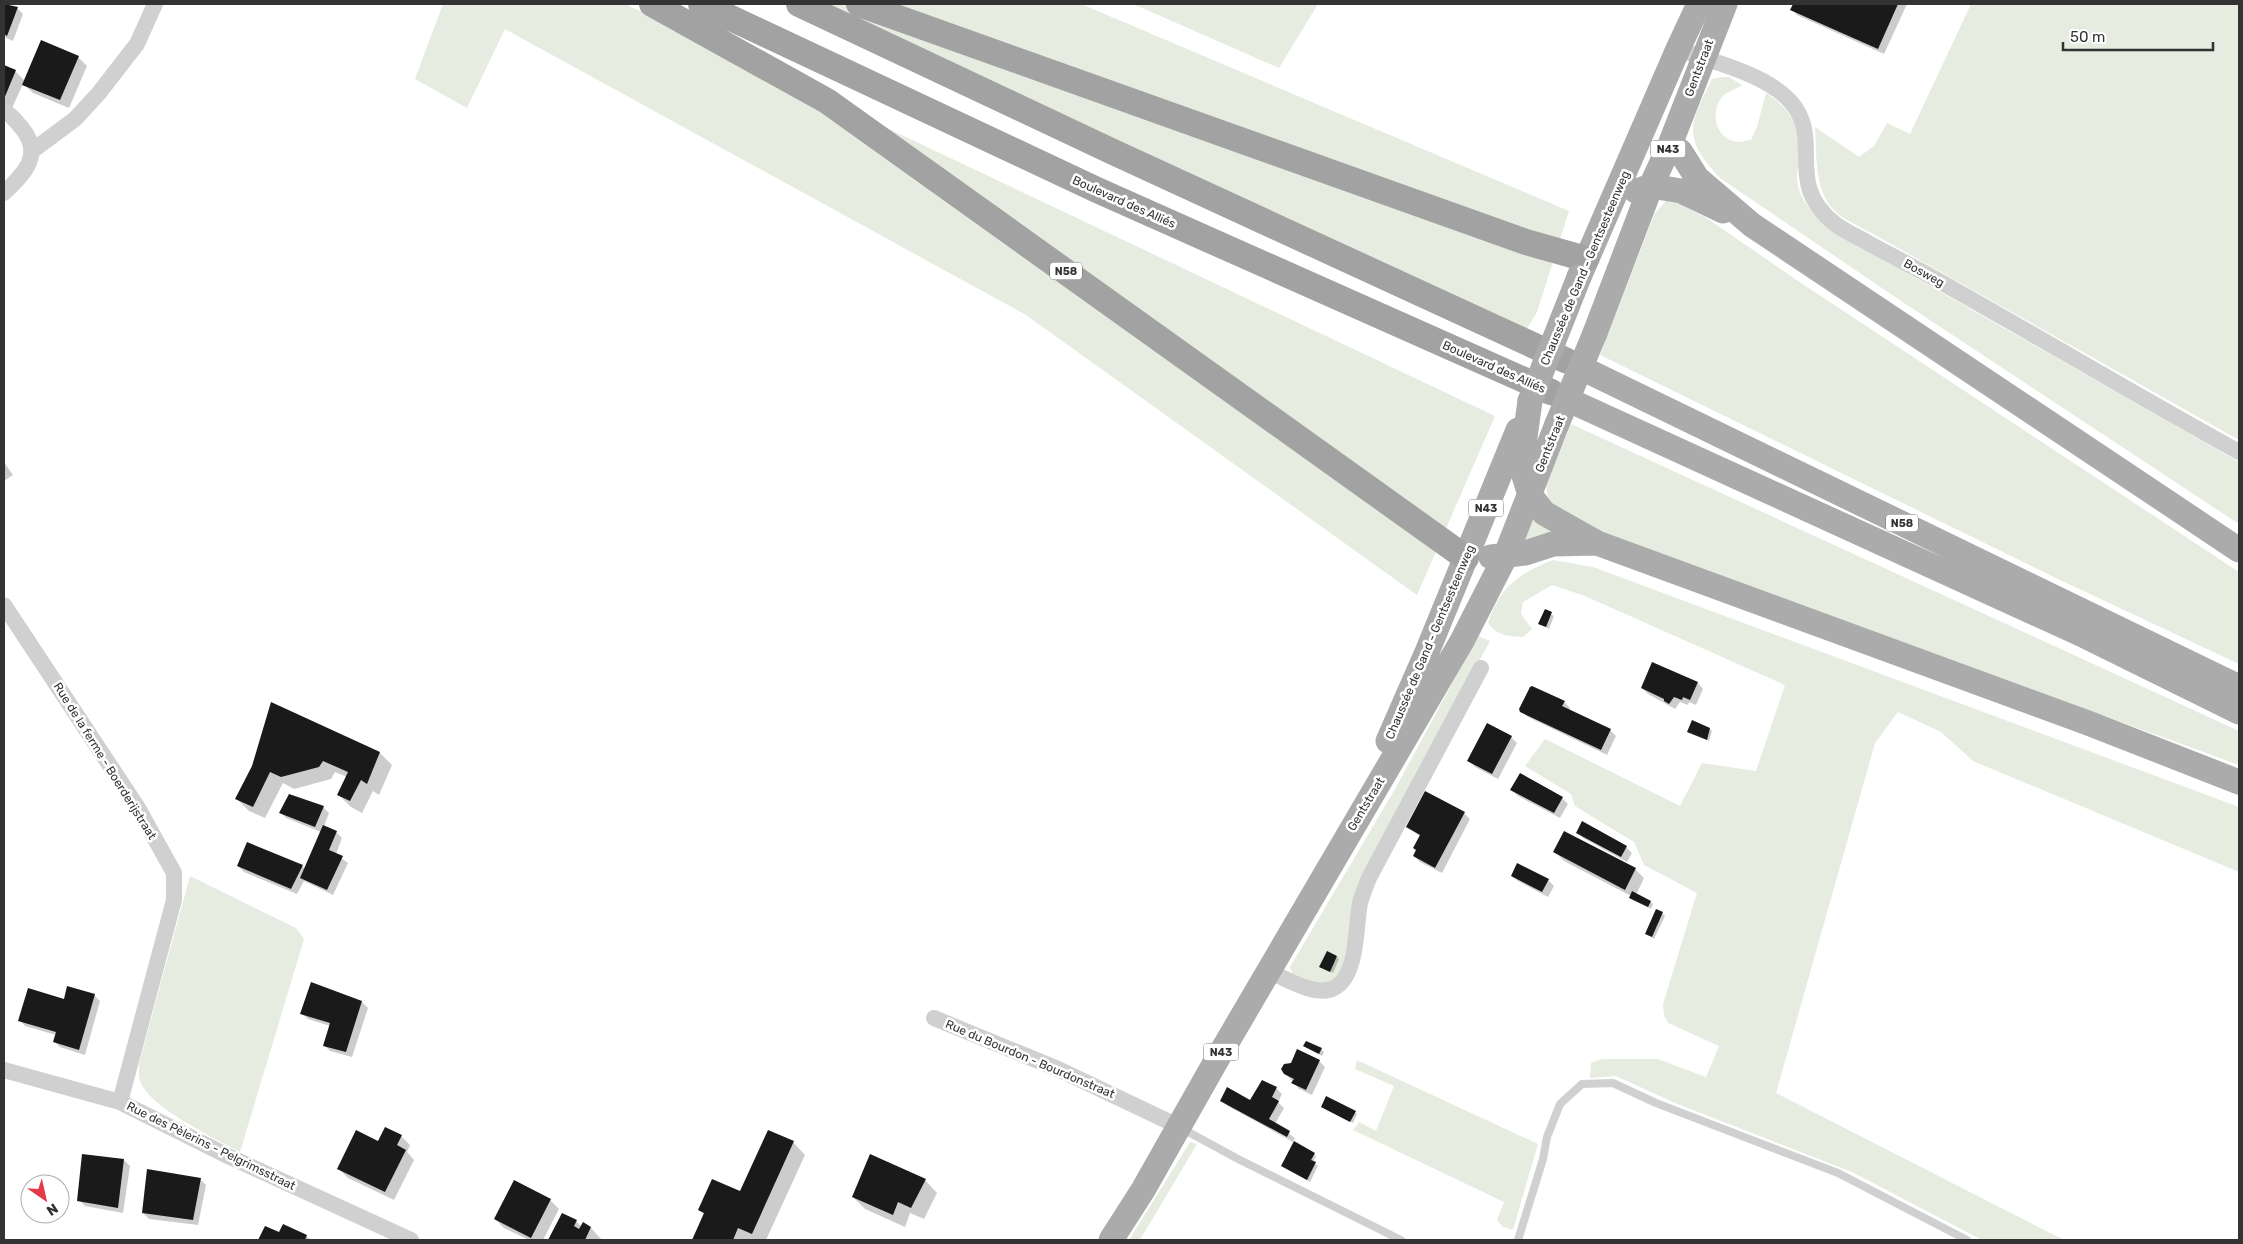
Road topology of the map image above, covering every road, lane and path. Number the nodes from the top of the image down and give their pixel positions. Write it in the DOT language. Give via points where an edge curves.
graph roads {
  1 [pos="154,4"];
  2 [pos="652,4"];
  3 [pos="701,4"];
  4 [pos="799,4"];
  5 [pos="859,4"];
  6 [pos="1699,4"];
  7 [pos="1725,4"];
  8 [pos="1678,49"];
  9 [pos="1703,58"];
  10 [pos="4,111"];
  11 [pos="1669,147"];
  12 [pos="32,151"];
  13 [pos="1651,186"];
  14 [pos="4,193"];
  15 [pos="1610,207"];
  16 [pos="1752,225"];
  17 [pos="1592,279"];
  18 [pos="1565,360"];
  19 [pos="1541,396"];
  20 [pos="2239,452"];
  21 [pos="1523,473"];
  22 [pos="1597,542"];
  23 [pos="2239,550"];
  24 [pos="1505,557"];
  25 [pos="1466,558"];
  26 [pos="4,605"];
  27 [pos="1481,668"];
  28 [pos="2239,687"];
  29 [pos="2239,712"];
  30 [pos="2239,782"];
  31 [pos="1331,864"];
  32 [pos="1269,971"];
  33 [pos="934,1018"];
  34 [pos="4,1070"];
  35 [pos="120,1102"];
  36 [pos="1180,1127"];
  37 [pos="411,1240"];
  38 [pos="1111,1240"];
  39 [pos="1401,1240"];
  40 [pos="1518,1240"];
  41 [pos="1967,1240"];
  1 -- 12 [label="street" via="137,44 99,93 75,119"];
  2 -- 25 [label="highway, N58" via="827,100"];
  3 -- 19 [label="highway, Boulevard des Alliés / N58"];
  4 -- 18 [label="highway, N58"];
  5 -- 17 [label="highway" via="1526,242"];
  6 -- 8 [label="main road, Chaussée de Gand - Gentsesteenweg / N43"];
  7 -- 9 [label="main road, Gentstraat / N43"];
  8 -- 9 [label="street, Bosweg"];
  8 -- 15 [label="main road, Chaussée de Gand - Gentsesteenweg / N43"];
  9 -- 11 [label="main road, Gentstraat / N43"];
  9 -- 20 [label="street, Bosweg" via="1755,77 1777,90 1796,109 1806,136 1805,174 1812,197 1819,210 1836,225"];
  10 -- 12 [label="street" via="11,114 26,133"];
  11 -- 13 [label="main road, Gentstraat / N43"];
  11 -- 16 [label="main road" via="1680,151 1697,178"];
  12 -- 14 [label="street" via="22,176"];
  13 -- 15 [label="main road" via="1630,192"];
  13 -- 16 [label="main road" via="1681,191"];
  13 -- 17 [label="main road, Gentstraat / N43"];
  15 -- 17 [label="main road, Chaussée de Gand - Gentsesteenweg / N43"];
  16 -- 23 [label="main road"];
  17 -- 19 [label="main road, Chaussée de Gand - Gentsesteenweg / N43, bridge"];
  17 -- 21 [label="main road, Gentstraat / N43, bridge" via="1595,333"];
  18 -- 28 [label="main road, N58"];
  19 -- 21 [label="main road, Chaussée de Gand - Gentsesteenweg / N43"];
  19 -- 29 [label="main road, N58" via="2076,632"];
  21 -- 22 [label="main road" via="1544,513"];
  21 -- 24 [label="main road, Gentstraat / N43"];
  21 -- 25 [label="main road, Chaussée de Gand - Gentsesteenweg / N43"];
  22 -- 24 [label="main road" via="1553,544"];
  22 -- 30 [label="main road"];
  24 -- 25 [label="main road"];
  24 -- 31 [label="main road, Gentstraat / N43" via="1462,641"];
  25 -- 31 [label="main road, Chaussée de Gand - Gentsesteenweg / N43"];
  26 -- 35 [label="street, Rue de la ferme - Boerderijstraat" via="138,808 174,872 174,900"];
  27 -- 32 [label="street" via="1369,878 1360,902 1352,963 1345,980 1324,991 1308,989"];
  31 -- 32 [label="main road, N43"];
  32 -- 36 [label="main road, N43"];
  33 -- 36 [label="street, Rue du Bourdon - Bourdonstraat" via="1058,1069"];
  34 -- 35 [label="street, Rue des Pèlerins - Pelgrimsstraat"];
  35 -- 37 [label="street, Rue des Pèlerins - Pelgrimsstraat" via="230,1157"];
  36 -- 38 [label="main road, N43"];
  36 -- 39 [label="lane" via="1238,1160"];
  40 -- 41 [label="lane" via="1547,1137 1560,1104 1582,1084 1613,1082 1656,1103 1838,1173"];
}
